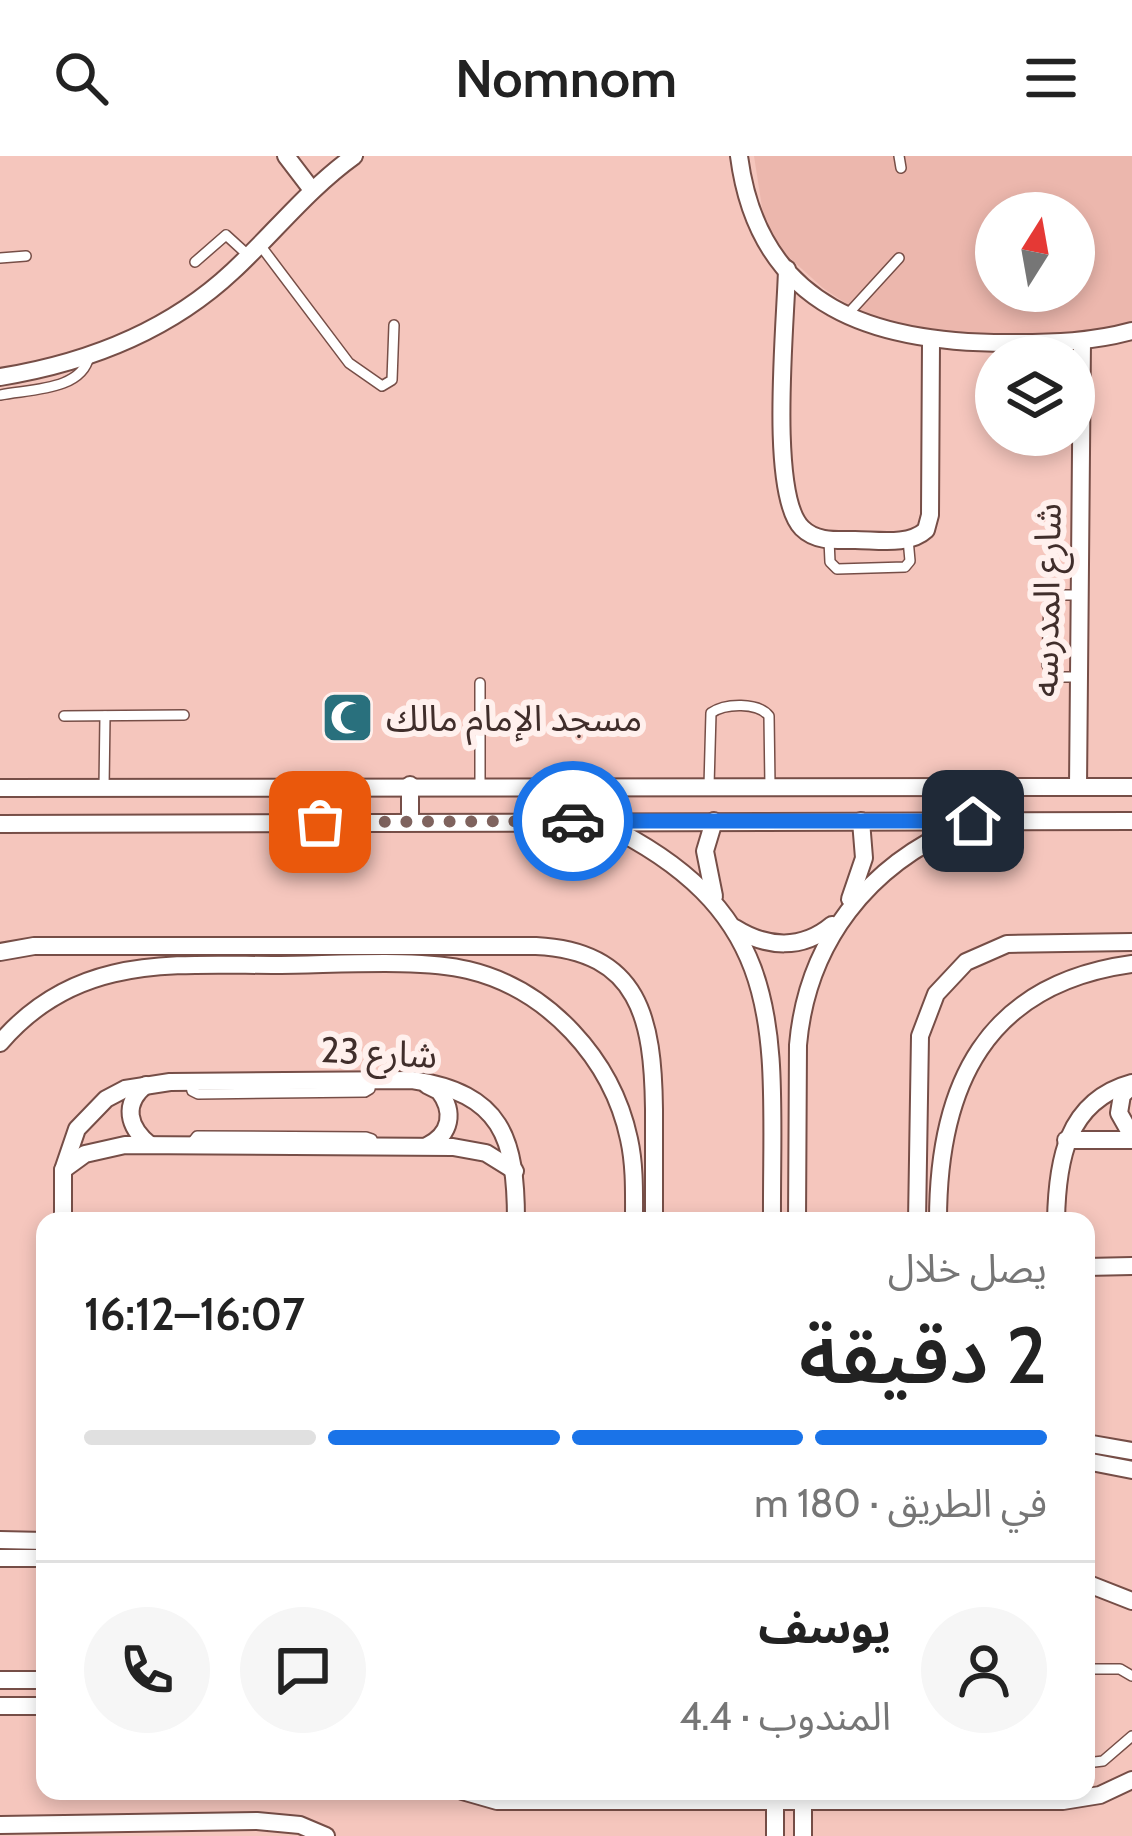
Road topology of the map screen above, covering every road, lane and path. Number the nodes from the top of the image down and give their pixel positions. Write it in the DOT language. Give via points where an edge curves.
graph roads {
  1 [pos="286,156"];
  2 [pos="354,156"];
  3 [pos="739,156"];
  4 [pos="312,190"];
  5 [pos="255,250"];
  6 [pos="26,256"];
  7 [pos="0,258"];
  8 [pos="899,259"];
  9 [pos="195,262"];
  10 [pos="788,269"];
  11 [pos="846,316"];
  12 [pos="394,325"];
  13 [pos="1132,331"];
  14 [pos="1095,338"];
  15 [pos="931,341"];
  16 [pos="975,341"];
  17 [pos="89,356"];
  18 [pos="0,377"];
  19 [pos="0,394"];
  20 [pos="1081,456"];
  21 [pos="908,539"];
  22 [pos="829,540"];
  23 [pos="1079,595"];
  24 [pos="1079,677"];
  25 [pos="480,683"];
  26 [pos="184,715"];
  27 [pos="64,716"];
  28 [pos="105,716"];
  29 [pos="410,785"];
  30 [pos="480,785"];
  31 [pos="710,786"];
  32 [pos="770,786"];
  33 [pos="1078,787"];
  34 [pos="1132,787"];
  35 [pos="0,788"];
  36 [pos="104,788"];
  37 [pos="410,821"];
  38 [pos="597,821"];
  39 [pos="714,821"];
  40 [pos="861,821"];
  41 [pos="973,821"];
  42 [pos="1132,821"];
  43 [pos="0,824"];
  44 [pos="717,904"];
  45 [pos="840,919"];
  46 [pos="734,928"];
  47 [pos="1132,942"];
  48 [pos="0,952"];
  49 [pos="290,956"];
  50 [pos="1132,964"];
  51 [pos="0,1043"];
  52 [pos="412,1081"];
  53 [pos="146,1084"];
  54 [pos="1132,1084"];
  55 [pos="1132,1138"];
  56 [pos="1066,1140"];
  57 [pos="150,1145"];
  58 [pos="426,1146"];
  59 [pos="63,1170"];
  60 [pos="515,1171"];
  61 [pos="63,1212"];
  62 [pos="516,1212"];
  63 [pos="634,1212"];
  64 [pos="654,1212"];
  65 [pos="772,1212"];
  66 [pos="797,1212"];
  67 [pos="917,1212"];
  68 [pos="938,1212"];
  69 [pos="1056,1212"];
  70 [pos="1132,1266"];
  71 [pos="1095,1267"];
  72 [pos="1095,1445"];
  73 [pos="1132,1451"];
  74 [pos="1095,1463"];
  75 [pos="1132,1470"];
  76 [pos="0,1540"];
  77 [pos="36,1541"];
  78 [pos="0,1558"];
  79 [pos="36,1558"];
  80 [pos="1095,1587"];
  81 [pos="1132,1601"];
  82 [pos="1095,1669"];
  83 [pos="1132,1676"];
  84 [pos="0,1680"];
  85 [pos="36,1680"];
  86 [pos="0,1706"];
  87 [pos="36,1706"];
  88 [pos="1132,1736"];
  89 [pos="1095,1762"];
  90 [pos="1132,1780"];
  91 [pos="1095,1795"];
  92 [pos="770,1800"];
  93 [pos="816,1800"];
  94 [pos="0,1825"];
  95 [pos="195,1829"];
  96 [pos="326,1836"];
  97 [pos="775,1836"];
  98 [pos="803,1836"];
  1 -- 4 [label="street"];
  2 -- 4 [label="street"];
  3 -- 10 [label="street" via="758,226"];
  4 -- 5 [label="street"];
  5 -- 9 [label="lane" via="226,235"];
  5 -- 12 [label="lane" via="349,363 382,386 392,380"];
  5 -- 17 [label="street" via="164,323"];
  6 -- 7 [label="lane"];
  8 -- 11 [label="lane"];
  10 -- 11 [label="street"];
  10 -- 22 [label="street" via="785,481 800,526"];
  11 -- 15 [label="street"];
  13 -- 14 [label="street"];
  15 -- 16 [label="street"];
  15 -- 21 [label="street" via="929,523"];
  17 -- 18 [label="street"];
  17 -- 19 [label="lane" via="72,381"];
  20 -- 23 [label="street, شارع المدرسه"];
  21 -- 22 [label="street"];
  21 -- 22 [label="lane" via="905,567 838,569"];
  23 -- 24 [label="street, شارع المدرسه"];
  23 -- 24 [label="lane" via="1049,599 1046,665 1051,676"];
  24 -- 33 [label="street, شارع المدرسه"];
  25 -- 30 [label="lane"];
  26 -- 28 [label="lane"];
  27 -- 28 [label="lane"];
  28 -- 36 [label="lane"];
  29 -- 30 [label="street"];
  29 -- 36 [label="street"];
  29 -- 37 [label="street"];
  30 -- 31 [label="street"];
  31 -- 32 [label="street"];
  31 -- 32 [label="lane" via="711,713 755,707 769,716"];
  32 -- 33 [label="street"];
  33 -- 34 [label="street"];
  35 -- 36 [label="street"];
  37 -- 38 [label="street"];
  37 -- 43 [label="street"];
  38 -- 39 [label="street"];
  38 -- 44 [label="street" via="676,865"];
  39 -- 40 [label="street"];
  39 -- 44 [label="street" via="705,867"];
  40 -- 41 [label="street"];
  40 -- 45 [label="street" via="860,876"];
  41 -- 42 [label="street"];
  41 -- 45 [label="street" via="899,860"];
  44 -- 46 [label="street"];
  45 -- 46 [label="street" via="789,944"];
  45 -- 66 [label="street" via="815,965 801,1016"];
  46 -- 65 [label="street" via="770,1029"];
  47 -- 67 [label="street" via="1007,944 966,962 936,994 920,1036"];
  48 -- 49 [label="street" via="34,946"];
  49 -- 51 [label="street" via="112,971 57,995"];
  49 -- 63 [label="street" via="464,968 546,1007 588,1051 618,1104 632,1155"];
  49 -- 64 [label="street" via="564,947 614,971 646,1016 652,1044"];
  50 -- 68 [label="street" via="1047,990 977,1054 941,1140"];
  52 -- 53 [label="street, شارع 23"];
  52 -- 58 [label="street" via="440,1090 448,1102 447,1129"];
  52 -- 60 [label="street, شارع 23" via="446,1085 486,1108"];
  53 -- 57 [label="street" via="129,1114"];
  53 -- 59 [label="street, شارع 23" via="90,1112"];
  54 -- 55 [label="street" via="1118,1114"];
  54 -- 56 [label="street" via="1097,1100"];
  55 -- 56 [label="street"];
  56 -- 69 [label="street"];
  57 -- 58 [label="street"];
  57 -- 59 [label="street" via="97,1149"];
  58 -- 60 [label="street" via="471,1149"];
  59 -- 61 [label="street"];
  60 -- 62 [label="street"];
  70 -- 71 [label="street"];
  72 -- 73 [label="street"];
  74 -- 75 [label="street"];
  76 -- 77 [label="street"];
  78 -- 79 [label="street"];
  80 -- 81 [label="street"];
  82 -- 83 [label="lane"];
  84 -- 85 [label="street"];
  86 -- 87 [label="street"];
  88 -- 89 [label="lane"];
  90 -- 91 [label="street"];
  92 -- 97 [label="street"];
  93 -- 98 [label="street"];
  94 -- 95 [label="street"];
  95 -- 96 [label="street" via="279,1822"];
}
